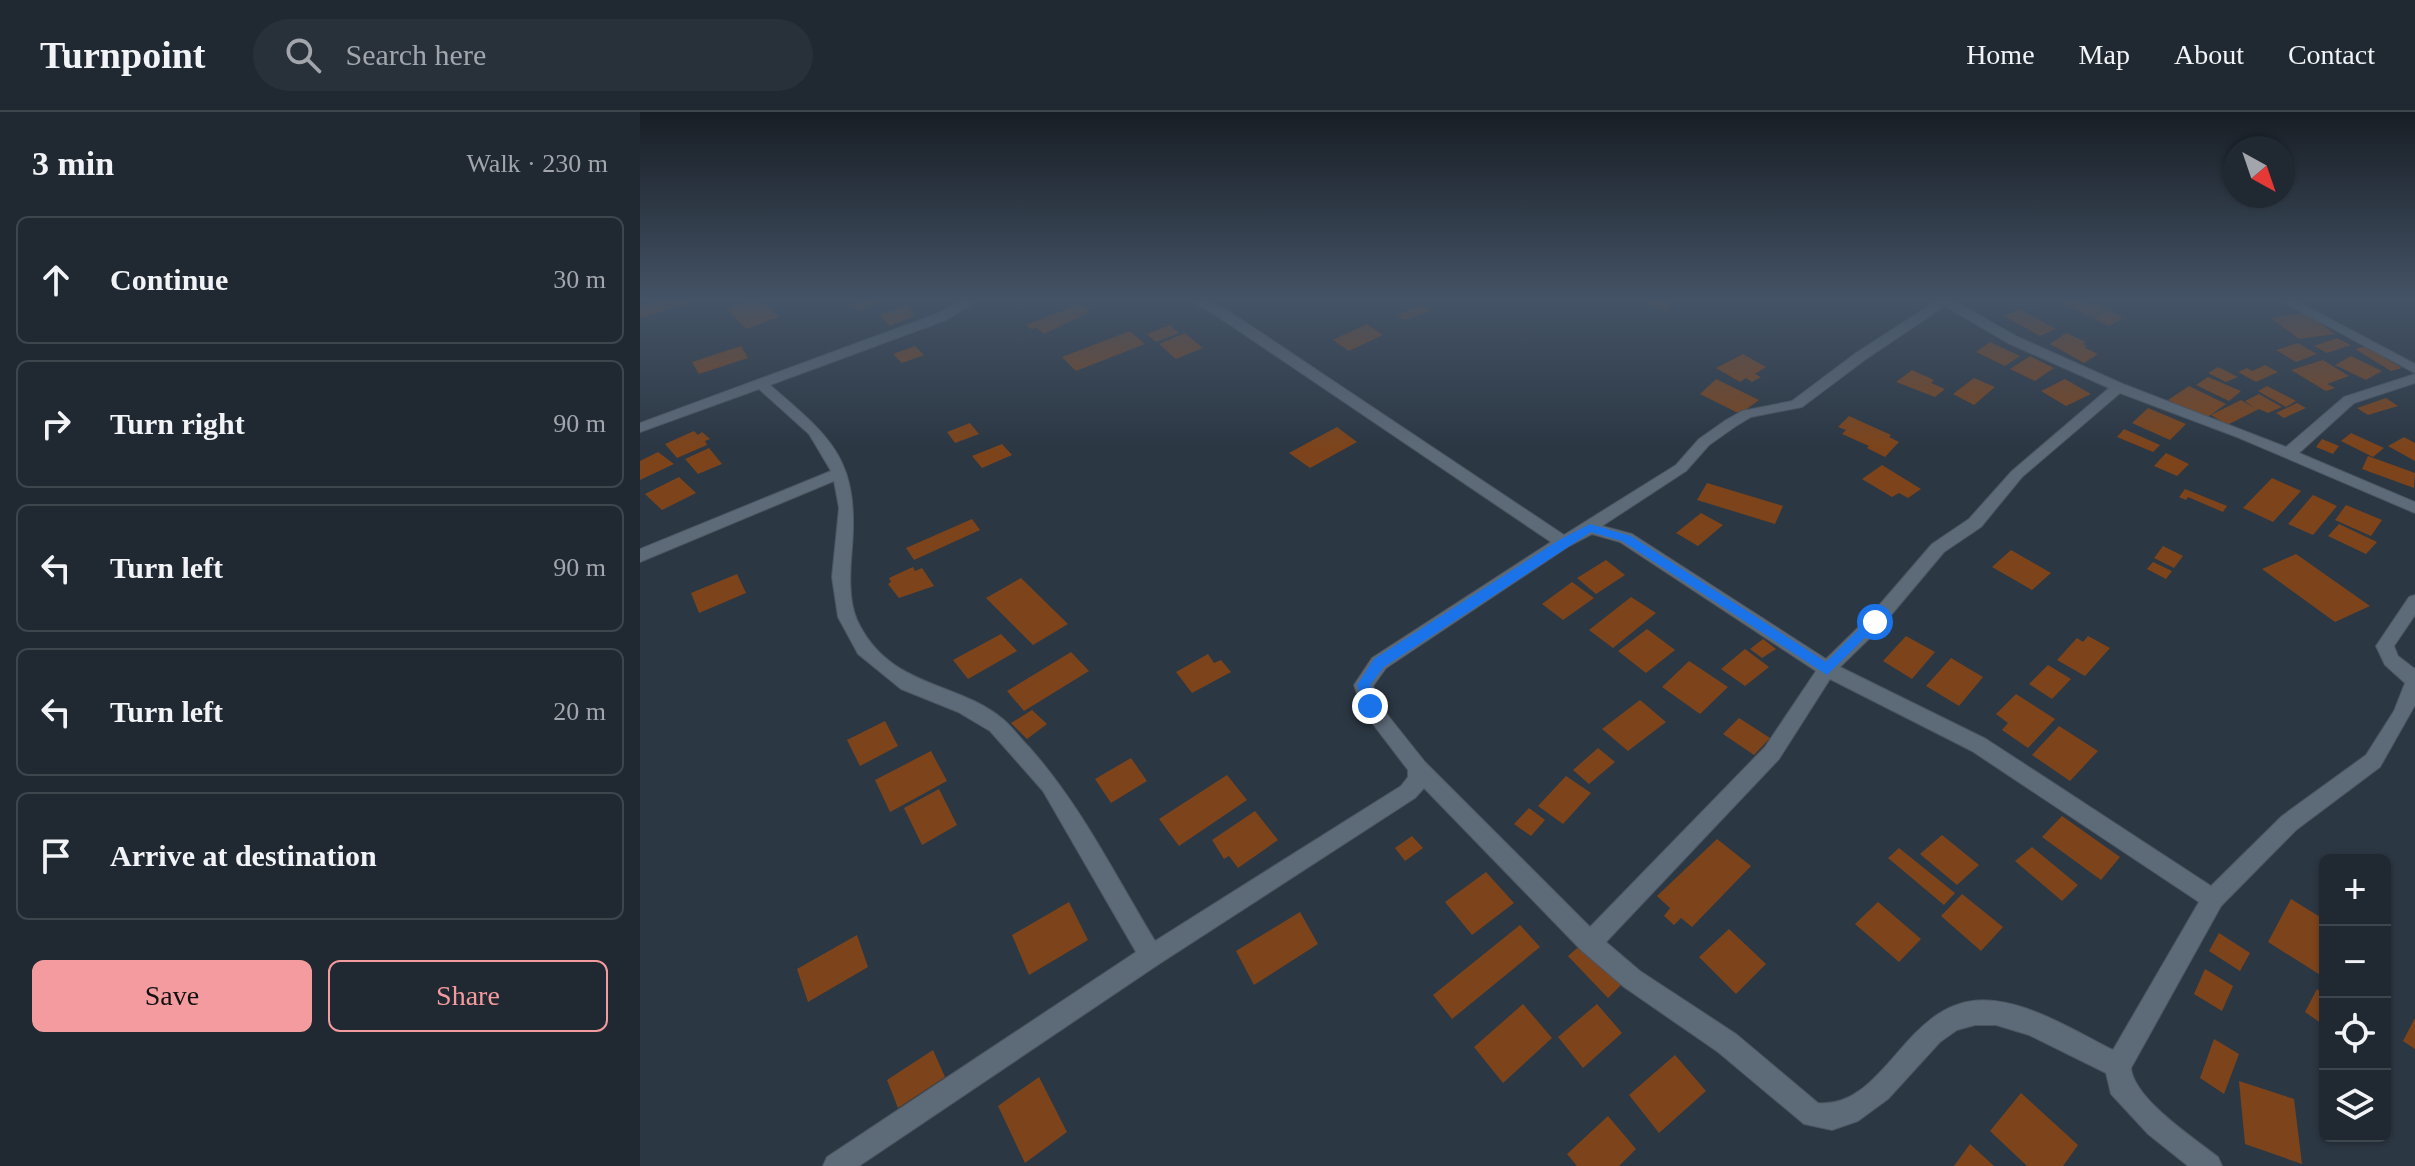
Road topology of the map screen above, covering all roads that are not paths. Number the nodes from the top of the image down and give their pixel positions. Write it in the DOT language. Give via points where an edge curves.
graph roads {
  1 [pos="852,350"];
  2 [pos="1277,350"];
  3 [pos="1870,350"];
  4 [pos="2036,350"];
  5 [pos="2380,350"];
  6 [pos="2415,369"];
  7 [pos="2415,378"];
  8 [pos="761,384"];
  9 [pos="2118,387"];
  10 [pos="640,428"];
  11 [pos="2288,454"];
  12 [pos="840,473"];
  13 [pos="2415,508"];
  14 [pos="1590,528"];
  15 [pos="1563,542"];
  16 [pos="640,556"];
  17 [pos="2415,601"];
  18 [pos="1827,669"];
  19 [pos="2415,681"];
  20 [pos="1418,768"];
  21 [pos="2213,899"];
  22 [pos="1590,943"];
  23 [pos="1151,956"];
  24 [pos="2118,1066"];
  25 [pos="836,1166"];
  26 [pos="2209,1166"];
  1 -- 8 [label="street"];
  2 -- 15 [label="street"];
  3 -- 14 [label="street" via="1797,404 1747,414 1731,423 1681,468"];
  4 -- 9 [label="street"];
  5 -- 6 [label="street"];
  7 -- 11 [label="street" via="2349,400"];
  8 -- 10 [label="street"];
  8 -- 12 [label="street" via="815,431"];
  9 -- 11 [label="street"];
  9 -- 18 [label="street" via="2017,474 1975,523 1938,548"];
  11 -- 13 [label="street"];
  12 -- 16 [label="street"];
  12 -- 23 [label="street" via="847,508 841,577 847,617 864,649 908,684 997,725 1050,785"];
  14 -- 15 [label="street"];
  14 -- 18 [label="street" via="1626,538"];
  15 -- 20 [label="street" via="1379,663 1363,685 1370,706"];
  17 -- 19 [label="street" via="2385,646 2391,660"];
  18 -- 21 [label="street" via="1979,745"];
  18 -- 22 [label="street" via="1772,753"];
  19 -- 21 [label="street" via="2373,761 2289,823"];
  20 -- 22 [label="street"];
  20 -- 23 [label="street" via="1418,780 1408,792"];
  21 -- 24 [label="street"];
  22 -- 24 [label="street" via="1632,979 1727,1043 1813,1115 1829,1119 1851,1114 1931,1033 1953,1019 1983,1011 2016,1017"];
  23 -- 25 [label="street"];
  24 -- 26 [label="street" via="2120,1085 2157,1125"];
}
